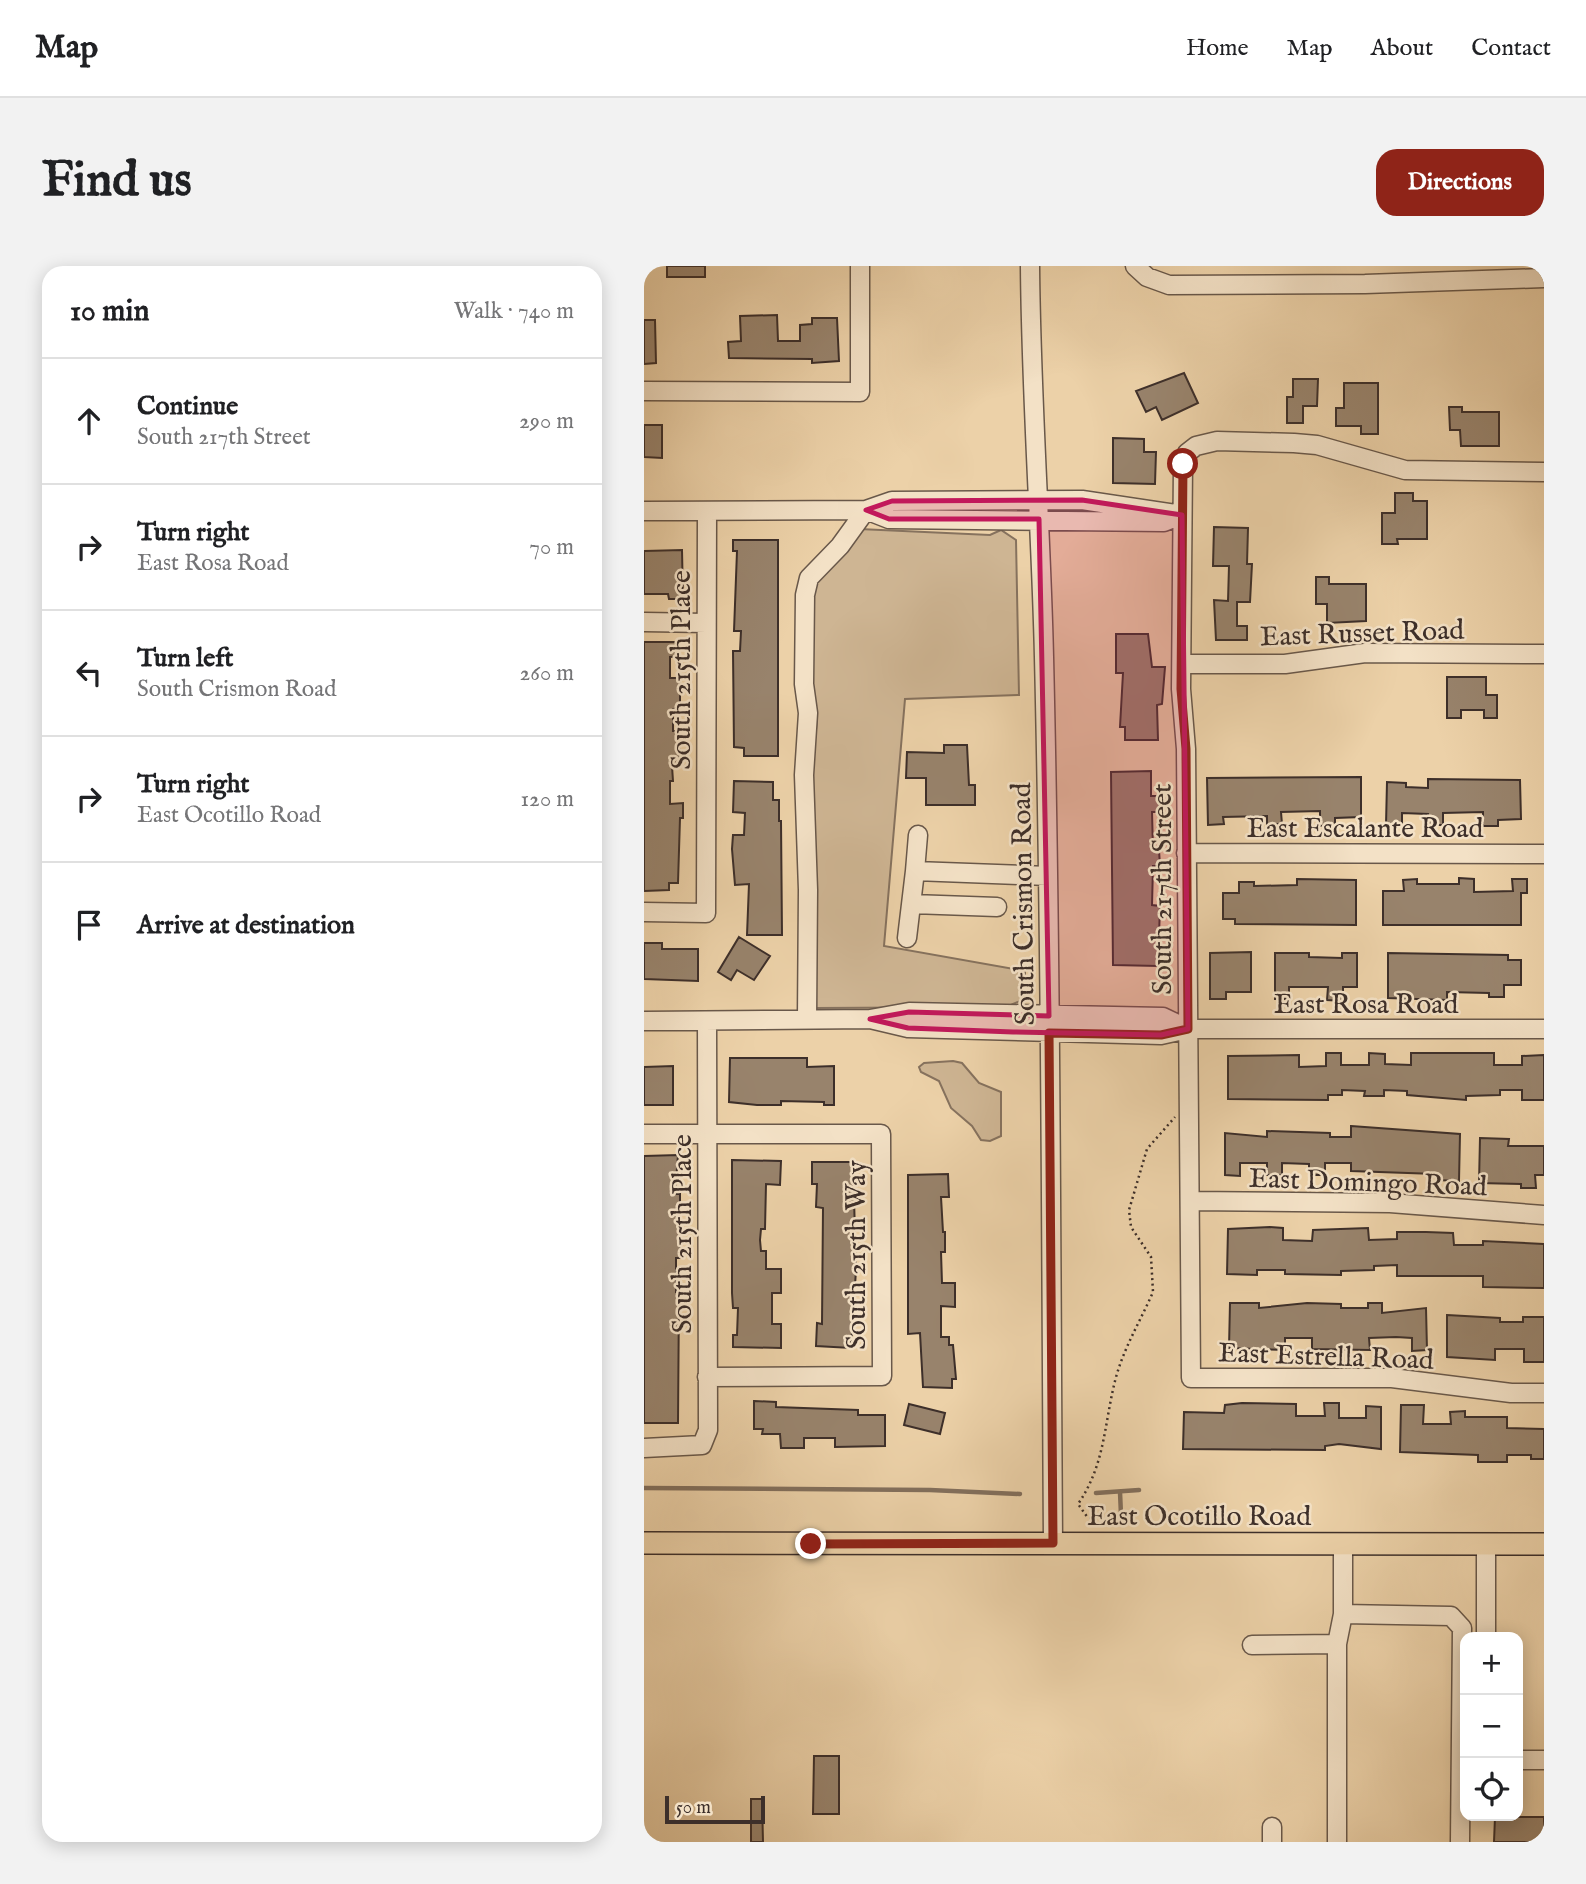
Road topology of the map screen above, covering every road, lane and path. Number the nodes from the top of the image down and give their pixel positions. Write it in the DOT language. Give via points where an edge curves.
graph roads {
  1 [pos="860,266"];
  2 [pos="1030,266"];
  3 [pos="1135,266"];
  4 [pos="1339,275"];
  5 [pos="1544,278"];
  6 [pos="644,391"];
  7 [pos="1544,472"];
  8 [pos="1037,501"];
  9 [pos="866,510"];
  10 [pos="644,511"];
  11 [pos="707,511"];
  12 [pos="1182,515"];
  13 [pos="1039,519"];
  14 [pos="644,622"];
  15 [pos="706,623"];
  16 [pos="1544,654"];
  17 [pos="1182,664"];
  18 [pos="918,835"];
  19 [pos="1186,853"];
  20 [pos="1544,854"];
  21 [pos="915,871"];
  22 [pos="1048,876"];
  23 [pos="912,904"];
  24 [pos="998,907"];
  25 [pos="644,912"];
  26 [pos="907,938"];
  27 [pos="807,1020"];
  28 [pos="644,1021"];
  29 [pos="707,1021"];
  30 [pos="1049,1024"];
  31 [pos="1188,1029"];
  32 [pos="1544,1029"];
  33 [pos="1189,1114"];
  34 [pos="644,1134"];
  35 [pos="707,1135"];
  36 [pos="1191,1201"];
  37 [pos="1544,1215"];
  38 [pos="707,1377"];
  39 [pos="1191,1378"];
  40 [pos="1544,1393"];
  41 [pos="644,1448"];
  42 [pos="1102,1518"];
  43 [pos="644,1543"];
  44 [pos="1053,1543"];
  45 [pos="1343,1544"];
  46 [pos="1486,1544"];
  47 [pos="1544,1544"];
  48 [pos="1343,1614"];
  49 [pos="1486,1632"];
  50 [pos="1337,1644"];
  51 [pos="1252,1645"];
  52 [pos="1523,1760"];
  53 [pos="1544,1760"];
  54 [pos="1337,1842"];
  55 [pos="1460,1842"];
  1 -- 6 [label="street" via="860,392"];
  2 -- 8 [label="street, South Crismon Road"];
  3 -- 4 [label="street" via="1147,277 1169,285"];
  4 -- 5 [label="street"];
  7 -- 12 [label="street, South 217th Street" via="1405,470 1317,445 1217,442 1187,453"];
  8 -- 9 [label="street" via="892,501"];
  8 -- 12 [label="street" via="1082,500"];
  8 -- 13 [label="street, South Crismon Road"];
  9 -- 11 [label="street"];
  9 -- 13 [label="street" via="889,519"];
  9 -- 27 [label="street" via="809,578 805,595"];
  10 -- 11 [label="street"];
  11 -- 15 [label="street, South 215th Place"];
  12 -- 13 [label="street" via="1164,522"];
  12 -- 17 [label="street, South 217th Street"];
  13 -- 22 [label="street, South Crismon Road"];
  14 -- 15 [label="street"];
  15 -- 25 [label="street, South 215th Place" via="706,912"];
  16 -- 17 [label="street, East Russet Road" via="1365,653 1285,664"];
  17 -- 19 [label="street, South 217th Street"];
  18 -- 21 [label="street"];
  19 -- 20 [label="street, East Escalante Road"];
  19 -- 31 [label="street, South 217th Street"];
  21 -- 22 [label="street"];
  21 -- 23 [label="street"];
  22 -- 30 [label="street, South Crismon Road"];
  23 -- 24 [label="street"];
  23 -- 26 [label="street"];
  27 -- 29 [label="street, East Rosa Road"];
  27 -- 30 [label="street, East Rosa Road" via="870,1020 909,1012"];
  28 -- 29 [label="street, East Rosa Road"];
  29 -- 35 [label="street, South 215th Place"];
  30 -- 31 [label="street, East Rosa Road" via="1163,1017"];
  30 -- 44 [label="street, South Crismon Road"];
  31 -- 32 [label="street, East Rosa Road"];
  31 -- 33 [label="street, South 217th Street"];
  33 -- 36 [label="street, South 217th Street"];
  33 -- 42 [label="path" via="1173,1118 1147,1149 1129,1210 1131,1227 1151,1257 1154,1281 1119,1367 1100,1462 1078,1504 1088,1518"];
  34 -- 35 [label="street"];
  35 -- 38 [label="street, South 215th Place"];
  35 -- 38 [label="street, South 215th Way" via="881,1134 882,1376"];
  36 -- 37 [label="street, East Domingo Road" via="1390,1203"];
  36 -- 39 [label="street, South 217th Street"];
  38 -- 41 [label="street, South 215th Place" via="708,1430 702,1445"];
  39 -- 40 [label="street, East Estrella Road" via="1392,1378"];
  43 -- 44 [label="main road, East Ocotillo Road"];
  44 -- 45 [label="main road, East Ocotillo Road"];
  45 -- 46 [label="main road, East Ocotillo Road"];
  45 -- 48 [label="street"];
  46 -- 47 [label="main road, East Ocotillo Road"];
  46 -- 49 [label="street"];
  48 -- 50 [label="street"];
  48 -- 55 [label="street" via="1451,1616 1462,1628"];
  50 -- 51 [label="street"];
  50 -- 54 [label="street"];
  52 -- 53 [label="street"];
}
